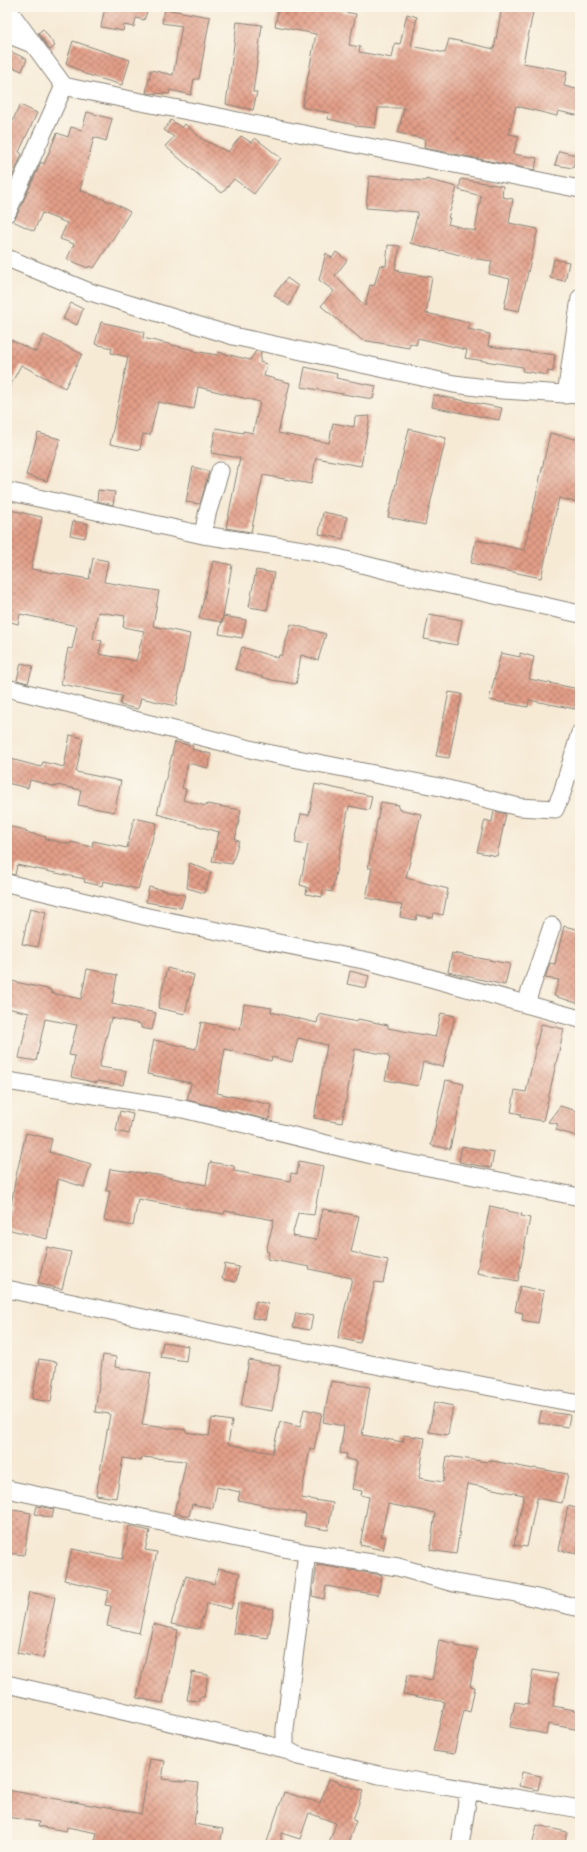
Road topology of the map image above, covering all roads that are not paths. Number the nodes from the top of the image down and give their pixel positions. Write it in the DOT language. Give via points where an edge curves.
graph roads {
  1 [pos="7,8"];
  2 [pos="7,34"];
  3 [pos="34,44"];
  4 [pos="64,86"];
  5 [pos="580,189"];
  6 [pos="7,213"];
  7 [pos="7,258"];
  8 [pos="580,298"];
  9 [pos="573,395"];
  10 [pos="220,471"];
  11 [pos="7,490"];
  12 [pos="203,535"];
  13 [pos="580,614"];
  14 [pos="7,688"];
  15 [pos="580,733"];
  16 [pos="7,883"];
  17 [pos="552,926"];
  18 [pos="526,1004"];
  19 [pos="580,1019"];
  20 [pos="7,1081"];
  21 [pos="580,1197"];
  22 [pos="7,1289"];
  23 [pos="580,1404"];
  24 [pos="7,1489"];
  25 [pos="307,1553"];
  26 [pos="580,1608"];
  27 [pos="7,1684"];
  28 [pos="284,1749"];
  29 [pos="469,1790"];
  30 [pos="580,1809"];
  31 [pos="460,1845"];
  1 -- 3 [label="street"];
  2 -- 3 [label="street"];
  3 -- 4 [label="street"];
  4 -- 5 [label="street"];
  4 -- 6 [label="street"];
  7 -- 9 [label="street" via="90,292 233,336 454,384"];
  8 -- 9 [label="street"];
  10 -- 12 [label="street"];
  11 -- 12 [label="street"];
  12 -- 13 [label="street" via="310,551"];
  14 -- 15 [label="street" via="262,752 440,787 519,807 555,809"];
  16 -- 18 [label="street" via="148,917 368,961"];
  17 -- 18 [label="street"];
  18 -- 19 [label="street"];
  20 -- 21 [label="street" via="183,1110 388,1159"];
  22 -- 23 [label="street" via="271,1345"];
  24 -- 25 [label="street"];
  25 -- 26 [label="street" via="398,1567 454,1582"];
  25 -- 28 [label="street"];
  27 -- 28 [label="street"];
  28 -- 29 [label="street" via="298,1756 372,1773"];
  29 -- 30 [label="street"];
  29 -- 31 [label="street"];
}
